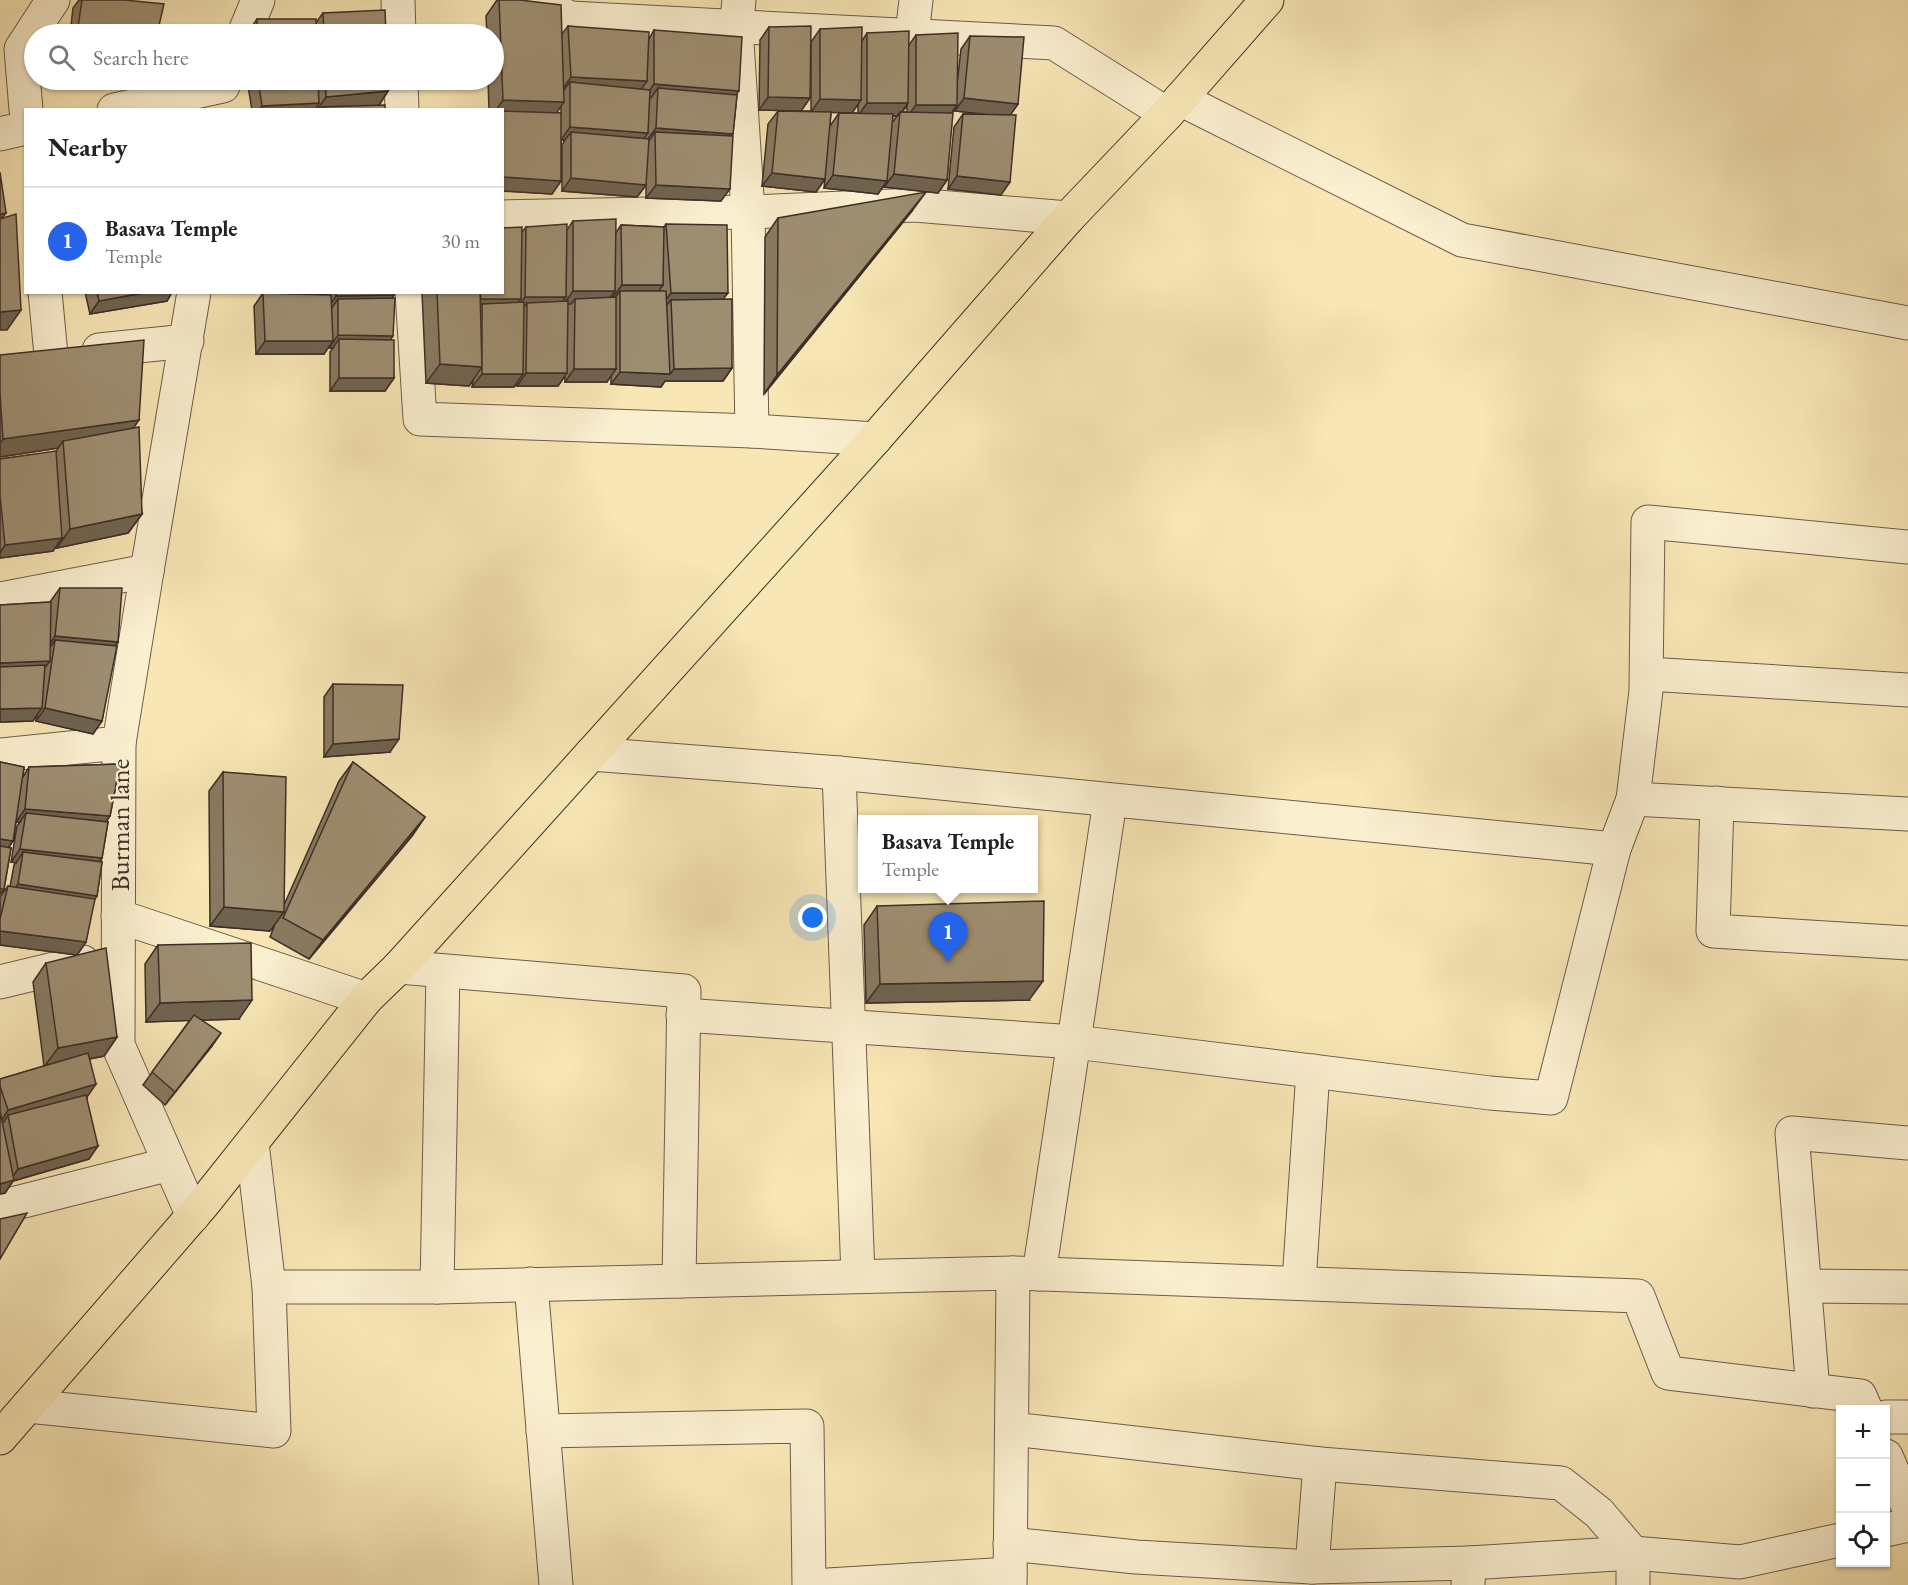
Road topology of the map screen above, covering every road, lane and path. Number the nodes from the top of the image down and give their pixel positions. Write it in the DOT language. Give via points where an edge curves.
graph roads {
  1 [pos="53,0"];
  2 [pos="258,0"];
  3 [pos="398,0"];
  4 [pos="916,0"];
  5 [pos="1267,0"];
  6 [pos="538,1"];
  7 [pos="737,13"];
  8 [pos="37,24"];
  9 [pos="248,24"];
  10 [pos="399,24"];
  11 [pos="912,35"];
  12 [pos="24,44"];
  13 [pos="24,80"];
  14 [pos="25,90"];
  15 [pos="401,90"];
  16 [pos="223,92"];
  17 [pos="1174,107"];
  18 [pos="27,108"];
  19 [pos="126,108"];
  20 [pos="402,108"];
  21 [pos="24,128"];
  22 [pos="0,134"];
  23 [pos="748,212"];
  24 [pos="504,217"];
  25 [pos="1068,218"];
  26 [pos="45,294"];
  27 [pos="194,294"];
  28 [pos="412,294"];
  29 [pos="1908,323"];
  30 [pos="187,341"];
  31 [pos="752,431"];
  32 [pos="875,439"];
  33 [pos="1908,547"];
  34 [pos="147,571"];
  35 [pos="0,599"];
  36 [pos="1646,687"];
  37 [pos="1908,690"];
  38 [pos="119,743"];
  39 [pos="591,754"];
  40 [pos="0,755"];
  41 [pos="839,773"];
  42 [pos="1633,799"];
  43 [pos="1110,801"];
  44 [pos="1717,803"];
  45 [pos="1908,814"];
  46 [pos="1614,849"];
  47 [pos="118,916"];
  48 [pos="1908,943"];
  49 [pos="120,953"];
  50 [pos="399,967"];
  51 [pos="442,970"];
  52 [pos="0,982"];
  53 [pos="366,999"];
  54 [pos="683,1015"];
  55 [pos="849,1026"];
  56 [pos="1075,1042"];
  57 [pos="1313,1071"];
  58 [pos="252,1143"];
  59 [pos="1908,1143"];
  60 [pos="170,1164"];
  61 [pos="0,1207"];
  62 [pos="193,1216"];
  63 [pos="1026,1273"];
  64 [pos="858,1276"];
  65 [pos="679,1281"];
  66 [pos="1299,1282"];
  67 [pos="531,1284"];
  68 [pos="1805,1286"];
  69 [pos="269,1287"];
  70 [pos="437,1287"];
  71 [pos="1908,1287"];
  72 [pos="1814,1391"];
  73 [pos="1864,1405"];
  74 [pos="28,1406"];
  75 [pos="1890,1417"];
  76 [pos="1908,1417"];
  77 [pos="1011,1429"];
  78 [pos="543,1431"];
  79 [pos="0,1438"];
  80 [pos="1887,1459"];
  81 [pos="1320,1464"];
  82 [pos="1908,1507"];
  83 [pos="1908,1525"];
  84 [pos="1890,1529"];
  85 [pos="1836,1541"];
  86 [pos="1634,1552"];
  87 [pos="1312,1567"];
  88 [pos="1010,1568"];
  89 [pos="1136,1571"];
  90 [pos="1469,1574"];
  91 [pos="556,1585"];
  92 [pos="809,1585"];
  93 [pos="828,1585"];
  94 [pos="1633,1585"];
  1 -- 8 [label="street"];
  2 -- 9 [label="street"];
  3 -- 10 [label="street"];
  4 -- 11 [label="street"];
  5 -- 17 [label="main road"];
  6 -- 7 [label="street" via="570,18"];
  7 -- 11 [label="street"];
  7 -- 23 [label="street"];
  11 -- 17 [label="street" via="1054,43"];
  12 -- 13 [label="street"];
  14 -- 18 [label="street"];
  15 -- 20 [label="street"];
  16 -- 19 [label="street"];
  17 -- 25 [label="main road"];
  17 -- 29 [label="street" via="1462,240"];
  21 -- 22 [label="street"];
  23 -- 24 [label="street"];
  23 -- 25 [label="street" via="915,205"];
  23 -- 31 [label="street"];
  25 -- 32 [label="main road"];
  26 -- 30 [label="street" via="36,357"];
  27 -- 30 [label="street, Burman lane"];
  28 -- 31 [label="street" via="420,419"];
  30 -- 34 [label="street, Burman lane"];
  31 -- 32 [label="street"];
  32 -- 39 [label="main road"];
  33 -- 36 [label="street" via="1648,522"];
  34 -- 35 [label="street"];
  34 -- 38 [label="street, Burman lane"];
  36 -- 37 [label="street" via="1648,674"];
  36 -- 42 [label="street"];
  38 -- 40 [label="street"];
  38 -- 47 [label="street, Burman lane"];
  39 -- 41 [label="street"];
  39 -- 50 [label="main road"];
  41 -- 43 [label="street"];
  41 -- 55 [label="street"];
  42 -- 44 [label="street"];
  42 -- 46 [label="street"];
  43 -- 46 [label="street"];
  43 -- 56 [label="street"];
  44 -- 45 [label="street"];
  44 -- 48 [label="street" via="1713,931"];
  46 -- 57 [label="street" via="1551,1098"];
  47 -- 49 [label="street, Burman lane"];
  47 -- 53 [label="street"];
  49 -- 52 [label="street"];
  49 -- 60 [label="street, Burman lane" via="118,1045"];
  50 -- 51 [label="street"];
  50 -- 53 [label="main road"];
  51 -- 54 [label="street" via="684,991"];
  51 -- 70 [label="street"];
  53 -- 58 [label="main road"];
  54 -- 55 [label="street"];
  54 -- 65 [label="street"];
  55 -- 56 [label="street"];
  55 -- 64 [label="street"];
  56 -- 57 [label="street"];
  56 -- 63 [label="street"];
  57 -- 66 [label="street"];
  58 -- 62 [label="main road"];
  58 -- 69 [label="street"];
  59 -- 68 [label="street" via="1792,1133"];
  60 -- 61 [label="street"];
  60 -- 62 [label="street, Burman lane"];
  62 -- 74 [label="main road"];
  63 -- 64 [label="street"];
  63 -- 66 [label="street"];
  63 -- 77 [label="street"];
  64 -- 65 [label="street"];
  65 -- 67 [label="street"];
  66 -- 72 [label="street" via="1638,1296 1668,1373"];
  67 -- 70 [label="street"];
  67 -- 78 [label="street"];
  68 -- 71 [label="street"];
  68 -- 72 [label="street"];
  69 -- 70 [label="street"];
  69 -- 74 [label="street" via="274,1431"];
  72 -- 73 [label="street" via="1860,1396"];
  74 -- 79 [label="main road"];
  75 -- 76 [label="street"];
  77 -- 81 [label="street"];
  77 -- 88 [label="street"];
  78 -- 91 [label="street"];
  78 -- 92 [label="street" via="807,1426"];
  80 -- 82 [label="street"];
  81 -- 86 [label="street" via="1561,1483 1599,1513"];
  81 -- 87 [label="street"];
  83 -- 84 [label="street"];
  85 -- 86 [label="street" via="1740,1562"];
  86 -- 90 [label="street"];
  86 -- 94 [label="street"];
  87 -- 89 [label="street"];
  87 -- 90 [label="street"];
  88 -- 89 [label="street"];
  88 -- 93 [label="street"];
}
